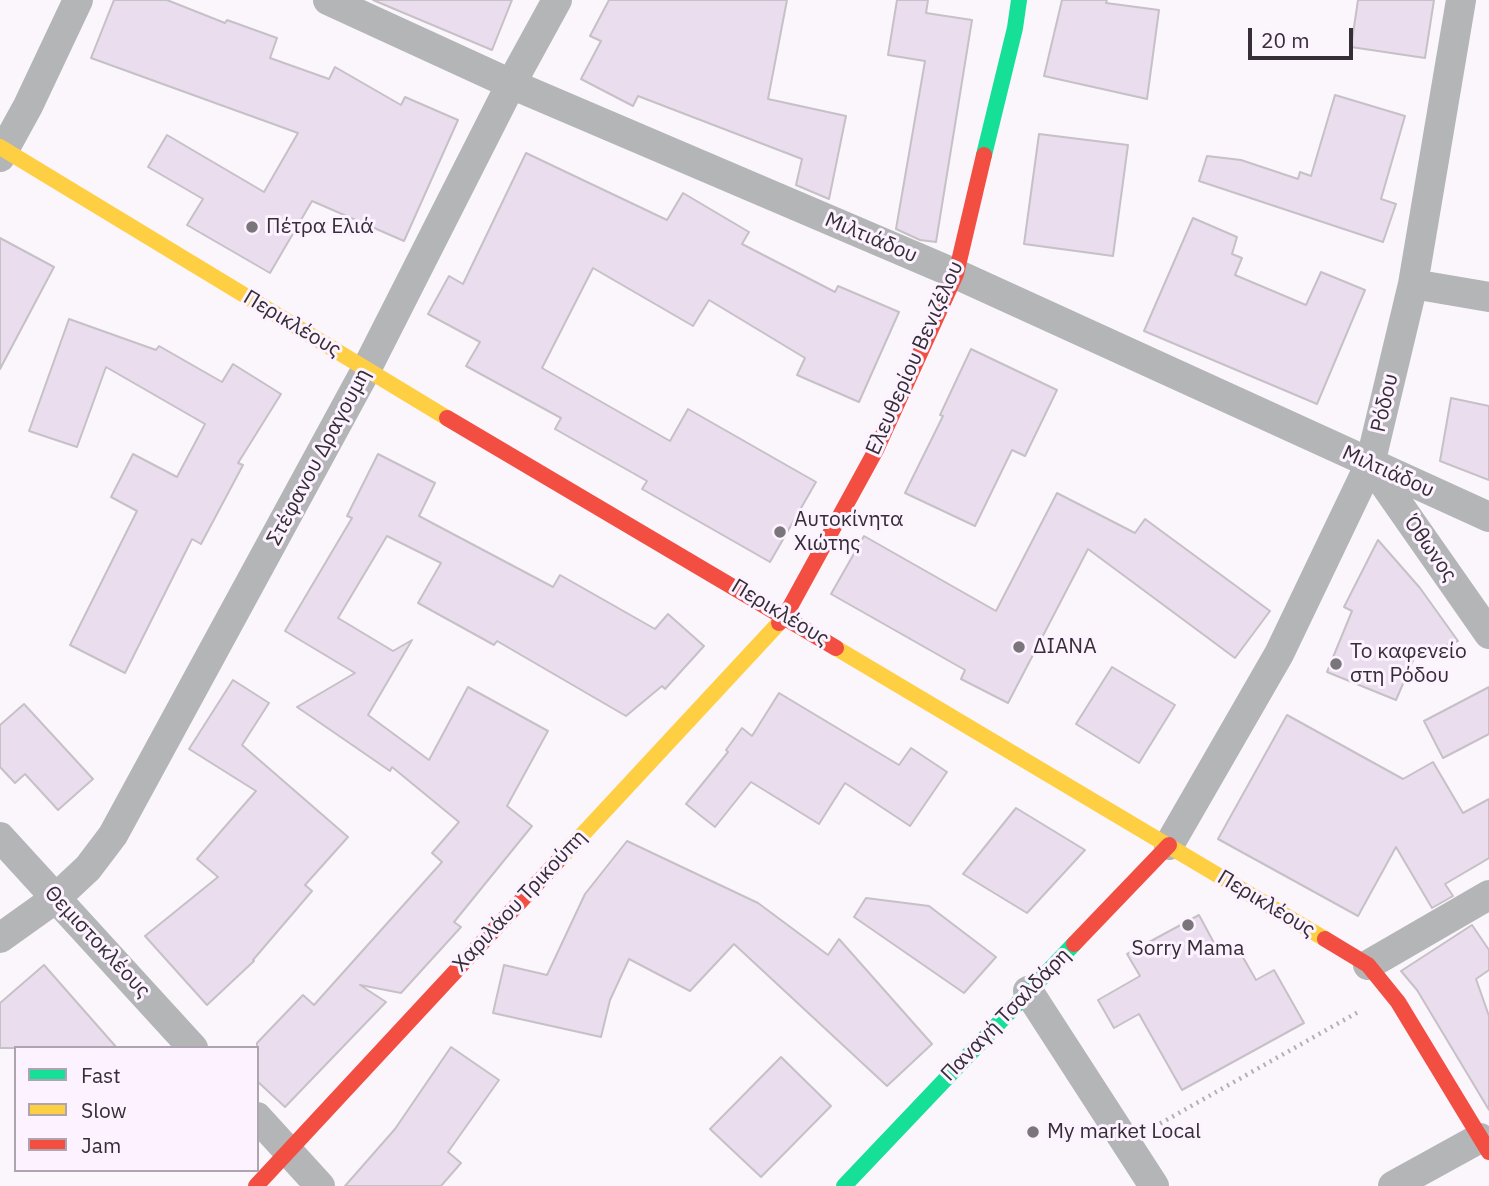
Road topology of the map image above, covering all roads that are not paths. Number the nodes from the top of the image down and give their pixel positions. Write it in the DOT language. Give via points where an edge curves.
graph roads {
  1 [pos="78,0"];
  2 [pos="328,0"];
  3 [pos="557,0"];
  4 [pos="1019,0"];
  5 [pos="1461,0"];
  6 [pos="510,84"];
  7 [pos="2,151"];
  8 [pos="956,274"];
  9 [pos="1413,284"];
  10 [pos="1489,297"];
  11 [pos="366,370"];
  12 [pos="1370,464"];
  13 [pos="1489,517"];
  14 [pos="785,616"];
  15 [pos="1489,634"];
  16 [pos="0,836"];
  17 [pos="1169,845"];
  18 [pos="1489,895"];
  19 [pos="56,898"];
  20 [pos="0,938"];
  21 [pos="1368,965"];
  22 [pos="1028,991"];
  23 [pos="191,1046"];
  24 [pos="259,1119"];
  25 [pos="1485,1145"];
  26 [pos="288,1151"];
  27 [pos="256,1186"];
  28 [pos="320,1186"];
  29 [pos="844,1186"];
  30 [pos="1154,1186"];
  31 [pos="1393,1186"];
  1 -- 7 [label="street"];
  2 -- 6 [label="street, Μιλτιάδου"];
  3 -- 6 [label="street, Στέφανου Δραγουμη"];
  4 -- 8 [label="main road, Ελευθερίου Βενιζέλου"];
  5 -- 9 [label="street, Ρόδου"];
  6 -- 8 [label="street, Μιλτιάδου"];
  6 -- 11 [label="street, Στέφανου Δραγουμη"];
  7 -- 11 [label="main road, Περικλέους"];
  8 -- 12 [label="street, Μιλτιάδου"];
  8 -- 14 [label="main road, Ελευθερίου Βενιζέλου" via="876,450"];
  9 -- 10 [label="street"];
  9 -- 12 [label="street, Ρόδου"];
  11 -- 14 [label="main road, Περικλέους"];
  11 -- 19 [label="street, Στέφανου Δραγουμη" via="113,835 88,869"];
  12 -- 13 [label="street, Μιλτιάδου"];
  12 -- 15 [label="street, Όθωνος"];
  12 -- 17 [label="street, Ρόδου" via="1279,654"];
  14 -- 17 [label="main road, Περικλέους"];
  14 -- 26 [label="main road, Χαριλάου Τρικούπη"];
  16 -- 19 [label="street, Θεμιστοκλέους"];
  17 -- 21 [label="main road, Περικλέους"];
  17 -- 22 [label="main road, Παναγή Τσαλδάρη"];
  18 -- 21 [label="street"];
  19 -- 20 [label="street, Στέφανου Δραγουμη"];
  19 -- 23 [label="street, Θεμιστοκλέους"];
  21 -- 25 [label="main road, Περικλέους" via="1398,1002"];
  22 -- 29 [label="main road, Παναγή Τσαλδάρη"];
  22 -- 30 [label="street"];
  24 -- 26 [label="street"];
  25 -- 31 [label="street"];
  26 -- 27 [label="main road, Χαριλάου Τρικούπη"];
  26 -- 28 [label="street"];
}
